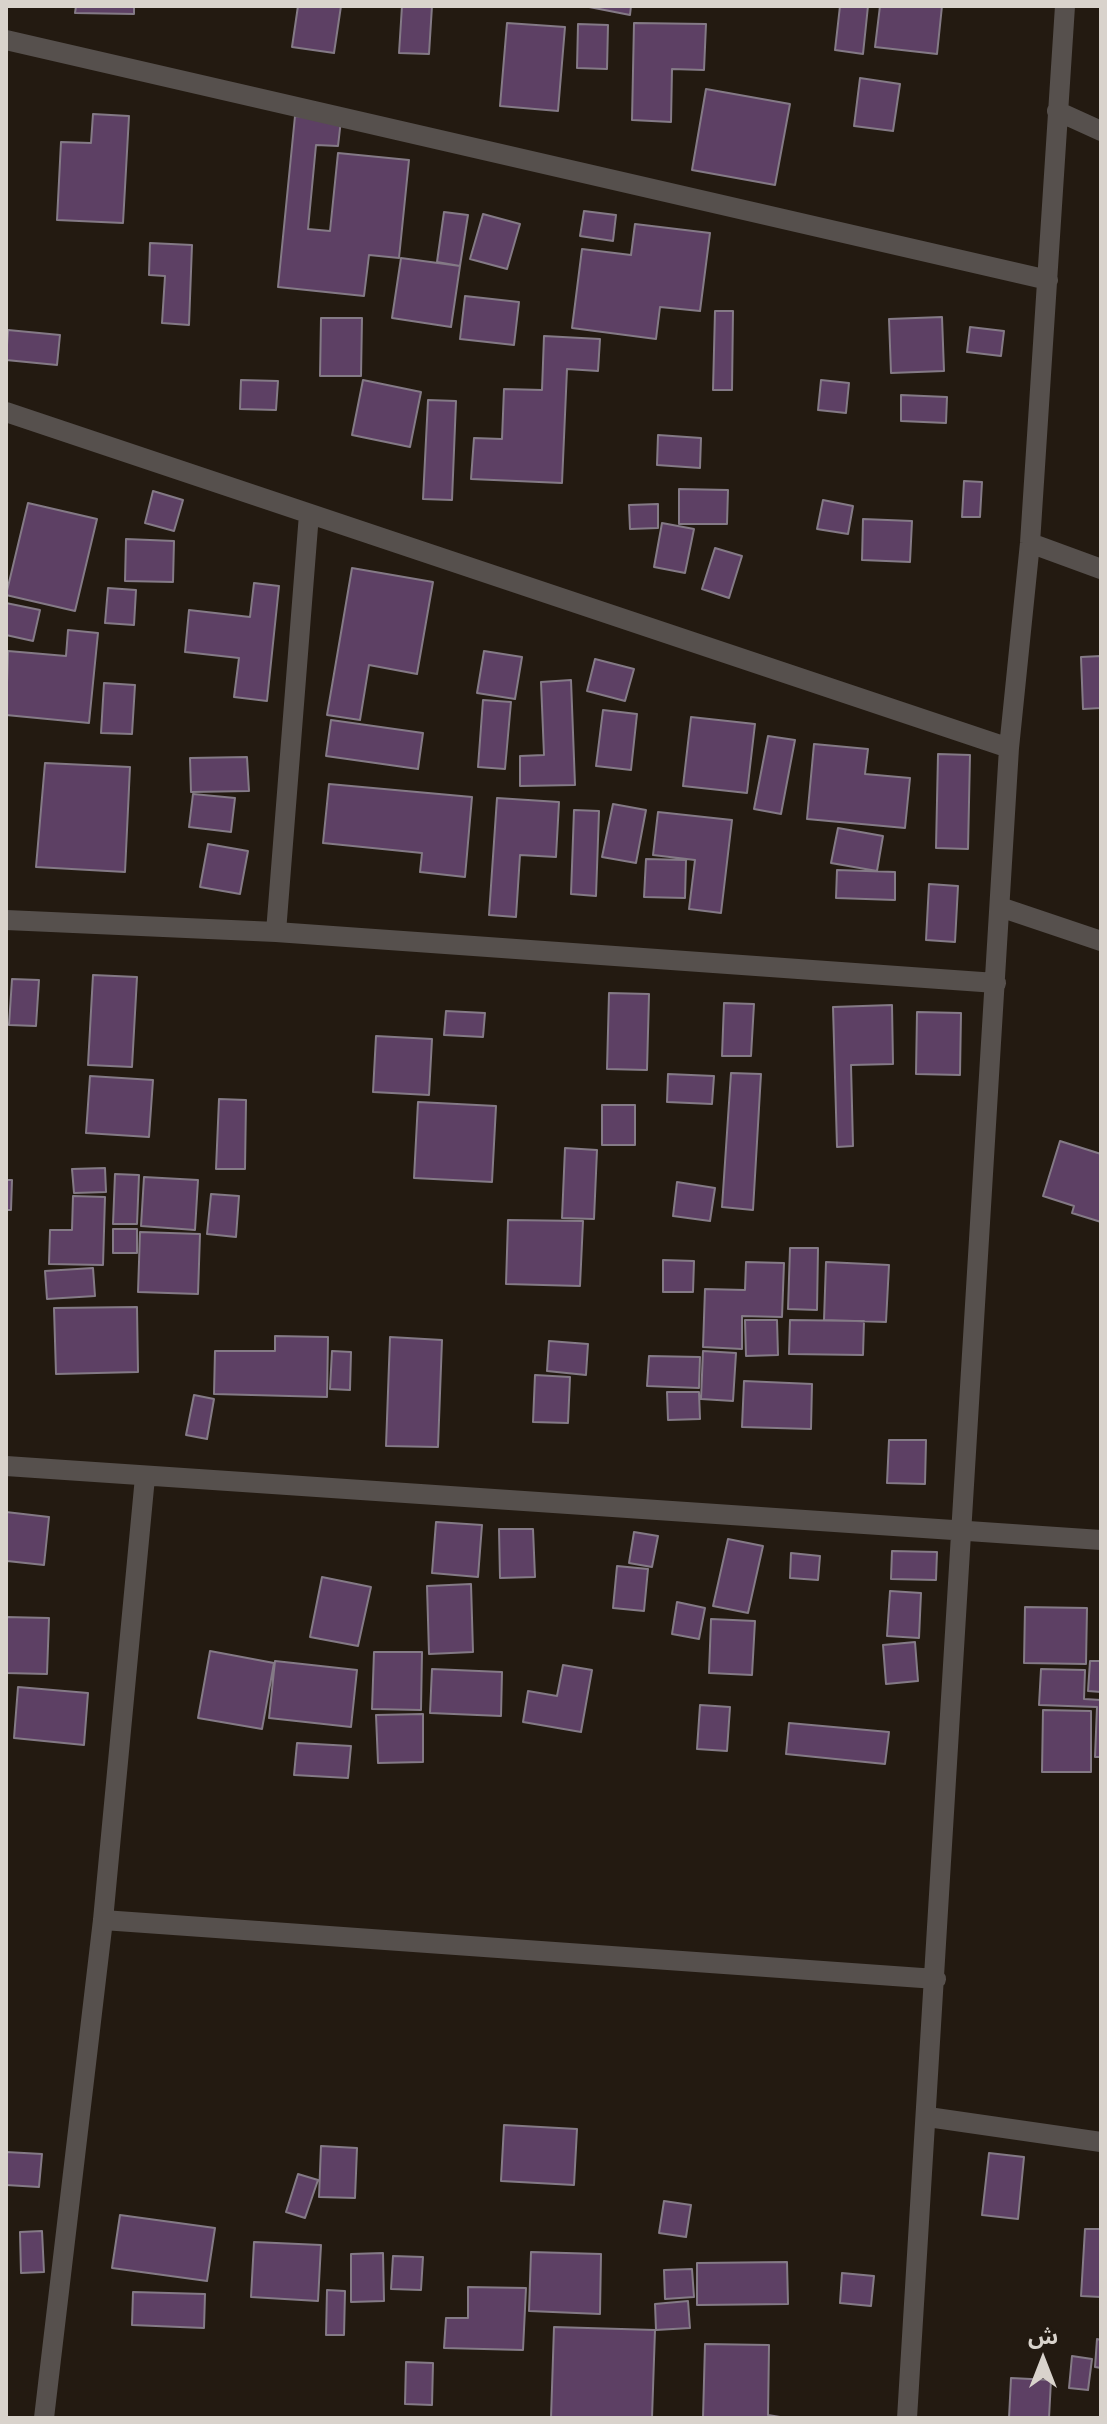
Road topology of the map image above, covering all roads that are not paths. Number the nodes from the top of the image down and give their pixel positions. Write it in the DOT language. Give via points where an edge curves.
graph roads {
  1 [pos="1065,6"];
  2 [pos="6,40"];
  3 [pos="1057,111"];
  4 [pos="1101,131"];
  5 [pos="1048,280"];
  6 [pos="6,412"];
  7 [pos="309,514"];
  8 [pos="1030,543"];
  9 [pos="1101,569"];
  10 [pos="1009,748"];
  11 [pos="1000,907"];
  12 [pos="6,920"];
  13 [pos="276,932"];
  14 [pos="1101,941"];
  15 [pos="996,983"];
  16 [pos="6,1466"];
  17 [pos="145,1477"];
  18 [pos="959,1531"];
  19 [pos="1101,1540"];
  20 [pos="103,1920"];
  21 [pos="936,1979"];
  22 [pos="928,2117"];
  23 [pos="1101,2142"];
  24 [pos="44,2418"];
  25 [pos="907,2418"];
  1 -- 3 [label="street"];
  2 -- 5 [label="street"];
  3 -- 4 [label="street"];
  3 -- 5 [label="street"];
  5 -- 8 [label="street"];
  6 -- 7 [label="street"];
  7 -- 10 [label="street"];
  7 -- 13 [label="street"];
  8 -- 9 [label="street"];
  8 -- 10 [label="street"];
  10 -- 11 [label="street"];
  11 -- 14 [label="street"];
  11 -- 15 [label="street"];
  12 -- 13 [label="street"];
  13 -- 15 [label="street"];
  15 -- 18 [label="street"];
  16 -- 17 [label="street"];
  17 -- 18 [label="street"];
  17 -- 20 [label="street"];
  18 -- 19 [label="street"];
  18 -- 21 [label="street"];
  20 -- 21 [label="street"];
  20 -- 24 [label="street"];
  21 -- 22 [label="street"];
  22 -- 23 [label="street"];
  22 -- 25 [label="street"];
}
